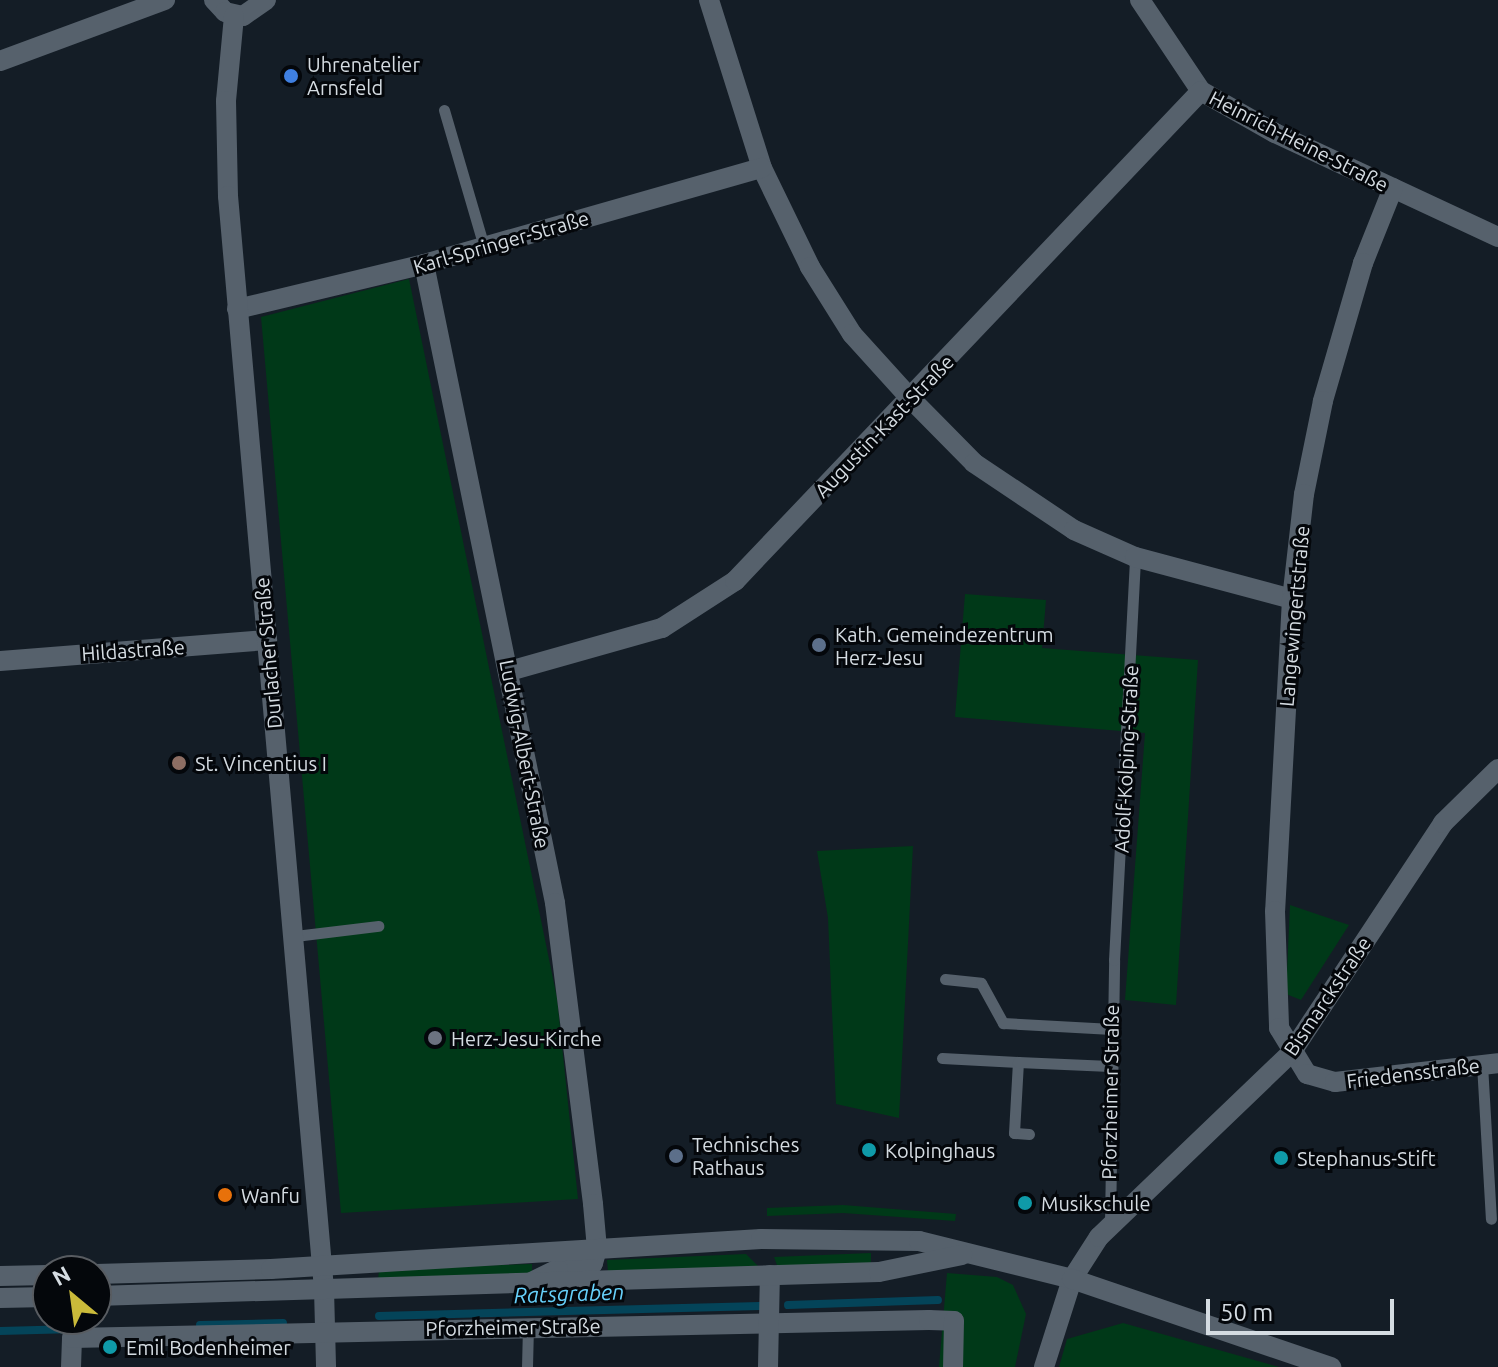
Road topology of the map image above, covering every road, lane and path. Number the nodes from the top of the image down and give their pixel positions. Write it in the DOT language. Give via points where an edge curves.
graph roads {
  1 [pos="165,0"];
  2 [pos="214,0"];
  3 [pos="266,0"];
  4 [pos="709,0"];
  5 [pos="1140,0"];
  6 [pos="234,16"];
  7 [pos="0,61"];
  8 [pos="1201,91"];
  9 [pos="444,110"];
  10 [pos="762,168"];
  11 [pos="1393,188"];
  12 [pos="1498,237"];
  13 [pos="484,247"];
  14 [pos="424,264"];
  15 [pos="237,309"];
  16 [pos="910,398"];
  17 [pos="1135,557"];
  18 [pos="1292,599"];
  19 [pos="267,640"];
  20 [pos="0,661"];
  21 [pos="509,671"];
  22 [pos="1498,769"];
  23 [pos="378,926"];
  24 [pos="295,936"];
  25 [pos="1114,960"];
  26 [pos="945,979"];
  27 [pos="1112,1029"];
  28 [pos="1291,1053"];
  29 [pos="942,1058"];
  30 [pos="1018,1062"];
  31 [pos="1490,1064"];
  32 [pos="1110,1066"];
  33 [pos="1029,1134"];
  34 [pos="1491,1219"];
  35 [pos="1110,1224"];
  36 [pos="597,1249"];
  37 [pos="964,1255"];
  38 [pos="324,1266"];
  39 [pos="112,1273"];
  40 [pos="32,1275"];
  41 [pos="770,1275"];
  42 [pos="0,1276"];
  43 [pos="1072,1279"];
  44 [pos="527,1284"];
  45 [pos="324,1289"];
  46 [pos="112,1296"];
  47 [pos="32,1297"];
  48 [pos="0,1298"];
  49 [pos="768,1326"];
  50 [pos="528,1327"];
  51 [pos="327,1332"];
  52 [pos="71,1367"];
  53 [pos="326,1367"];
  54 [pos="527,1367"];
  55 [pos="768,1367"];
  56 [pos="953,1367"];
  57 [pos="1044,1367"];
  58 [pos="1331,1367"];
  1 -- 7 [label="street"];
  2 -- 6 [label="street"];
  3 -- 6 [label="street" via="253,13"];
  4 -- 10 [label="street"];
  5 -- 8 [label="street, Heinrich-Heine-Straße"];
  6 -- 15 [label="street, Durlacher Straße" via="226,101"];
  8 -- 11 [label="street, Heinrich-Heine-Straße"];
  8 -- 16 [label="street, Augustin-Kast-Straße"];
  9 -- 13 [label="lane"];
  10 -- 13 [label="street, Karl-Springer-Straße"];
  10 -- 16 [label="street" via="810,267 852,334"];
  11 -- 12 [label="street, Heinrich-Heine-Straße"];
  11 -- 18 [label="street, Langewingertstraße" via="1363,263 1323,401 1304,494"];
  13 -- 14 [label="street, Karl-Springer-Straße"];
  14 -- 15 [label="street, Karl-Springer-Straße"];
  14 -- 21 [label="street, Ludwig-Albert-Straße"];
  15 -- 19 [label="street, Durlacher Straße"];
  16 -- 17 [label="street" via="974,463 1026,502"];
  16 -- 21 [label="street, Augustin-Kast-Straße" via="735,581 706,603 630,640"];
  17 -- 18 [label="street"];
  17 -- 25 [label="lane, Adolf-Kolping-Straße"];
  18 -- 28 [label="street, Langewingertstraße" via="1273,974 1279,1028"];
  19 -- 20 [label="street, Hildastraße"];
  19 -- 24 [label="street, Durlacher Straße"];
  21 -- 36 [label="street, Ludwig-Albert-Straße" via="555,903"];
  22 -- 28 [label="street, Bismarckstraße" via="1443,823"];
  23 -- 24 [label="lane"];
  24 -- 38 [label="street, Durlacher Straße"];
  25 -- 27 [label="lane, Pforzheimer Straße"];
  26 -- 27 [label="lane" via="981,983 1003,1023"];
  27 -- 32 [label="lane, Pforzheimer Straße"];
  28 -- 31 [label="street, Friedensstraße" via="1307,1074 1335,1082"];
  28 -- 35 [label="street, Bismarckstraße"];
  29 -- 30 [label="lane"];
  30 -- 32 [label="lane"];
  30 -- 33 [label="lane" via="1014,1133"];
  31 -- 34 [label="lane"];
  32 -- 35 [label="lane, Pforzheimer Straße"];
  35 -- 43 [label="street, Bismarckstraße"];
  36 -- 37 [label="street, Pforzheimer Straße" via="849,1238 919,1241"];
  36 -- 38 [label="street, Pforzheimer Straße"];
  36 -- 44 [label="street, Pforzheimer Straße" via="593,1263 558,1269"];
  37 -- 41 [label="street, Pforzheimer Straße" via="879,1274"];
  37 -- 43 [label="street, Pforzheimer Straße"];
  38 -- 39 [label="street, Pforzheimer Straße"];
  38 -- 45 [label="street, Durlacher Straße"];
  40 -- 42 [label="street"];
  41 -- 44 [label="street, Pforzheimer Straße"];
  41 -- 49 [label="street"];
  43 -- 57 [label="street, Bismarckstraße"];
  43 -- 58 [label="street, Pforzheimer Straße"];
  44 -- 45 [label="street, Pforzheimer Straße"];
  45 -- 46 [label="street, Pforzheimer Straße"];
  45 -- 51 [label="street, Durlacher Straße"];
  47 -- 48 [label="street"];
  49 -- 50 [label="street, Pforzheimer Straße"];
  49 -- 55 [label="street"];
  49 -- 56 [label="street, Pforzheimer Straße" via="954,1321"];
  50 -- 51 [label="street, Pforzheimer Straße"];
  50 -- 54 [label="lane"];
  51 -- 52 [label="street, Pforzheimer Straße" via="72,1338"];
  51 -- 53 [label="street, Durlacher Straße"];
}
